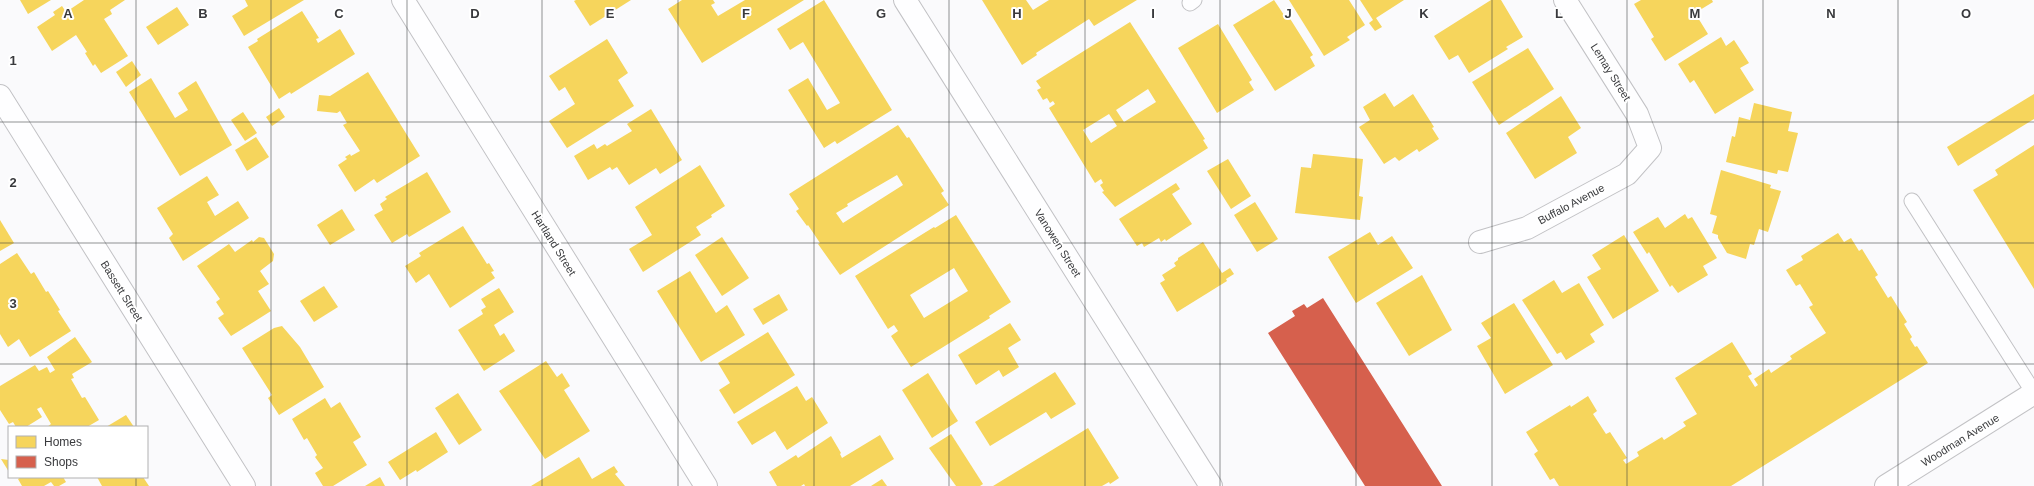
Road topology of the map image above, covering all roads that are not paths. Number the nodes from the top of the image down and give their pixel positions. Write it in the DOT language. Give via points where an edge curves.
graph roads {
  1 [pos="403,0"];
  2 [pos="905,0"];
  3 [pos="1565,0"];
  4 [pos="0,96"];
  5 [pos="1650,148"];
  6 [pos="1912,201"];
  7 [pos="1480,242"];
  8 [pos="2034,393"];
  9 [pos="244,486"];
  10 [pos="706,486"];
  11 [pos="1211,486"];
  12 [pos="1886,486"];
  1 -- 10 [label="street, Hartland Street"];
  2 -- 11 [label="street, Vanowen Street"];
  3 -- 5 [label="street, Lemay Street" via="1637,114"];
  4 -- 9 [label="street, Bassett Street"];
  5 -- 7 [label="street, Buffalo Avenue" via="1627,174 1527,228"];
  6 -- 8 [label="lane"];
  8 -- 12 [label="street, Woodman Avenue"];
}
